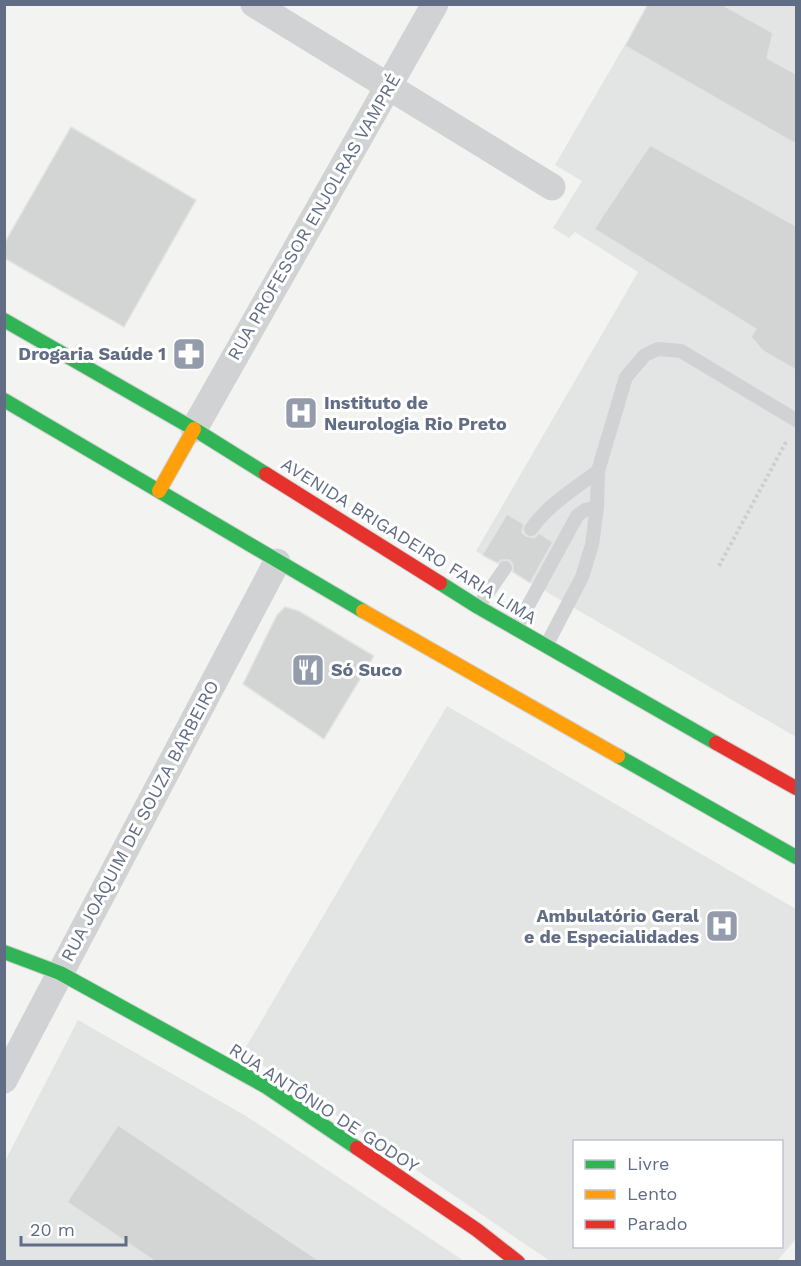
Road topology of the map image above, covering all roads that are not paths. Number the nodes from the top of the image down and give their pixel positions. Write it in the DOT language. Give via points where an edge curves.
graph roads {
  1 [pos="254,4"];
  2 [pos="435,4"];
  3 [pos="389,85"];
  4 [pos="552,187"];
  5 [pos="4,320"];
  6 [pos="4,400"];
  7 [pos="796,420"];
  8 [pos="194,429"];
  9 [pos="598,471"];
  10 [pos="159,491"];
  11 [pos="597,507"];
  12 [pos="531,529"];
  13 [pos="277,562"];
  14 [pos="505,568"];
  15 [pos="478,607"];
  16 [pos="516,628"];
  17 [pos="546,646"];
  18 [pos="796,788"];
  19 [pos="796,857"];
  20 [pos="4,952"];
  21 [pos="60,972"];
  22 [pos="4,1080"];
  23 [pos="518,1262"];
  1 -- 3 [label="street"];
  2 -- 3 [label="street, RUA PROFESSOR ENJOLRAS VAMPRÉ"];
  3 -- 4 [label="street"];
  3 -- 8 [label="street, RUA PROFESSOR ENJOLRAS VAMPRÉ"];
  5 -- 8 [label="main road, AVENIDA BRIGADEIRO FARIA LIMA"];
  6 -- 10 [label="main road"];
  7 -- 9 [label="lane" via="681,351 658,349 645,355 626,377"];
  8 -- 10 [label="main road"];
  8 -- 15 [label="main road, AVENIDA BRIGADEIRO FARIA LIMA"];
  9 -- 11 [label="lane"];
  9 -- 12 [label="lane" via="554,503"];
  10 -- 13 [label="main road"];
  11 -- 16 [label="lane" via="577,516"];
  11 -- 17 [label="lane" via="592,545 582,577"];
  13 -- 19 [label="main road"];
  13 -- 21 [label="street, RUA JOAQUIM DE SOUZA BARBEIRO"];
  14 -- 15 [label="lane"];
  15 -- 16 [label="main road, AVENIDA BRIGADEIRO FARIA LIMA"];
  16 -- 17 [label="main road, AVENIDA BRIGADEIRO FARIA LIMA"];
  17 -- 18 [label="main road, AVENIDA BRIGADEIRO FARIA LIMA"];
  20 -- 21 [label="main road, RUA ANTÔNIO DE GODOY"];
  21 -- 22 [label="street, RUA JOAQUIM DE SOUZA BARBEIRO"];
  21 -- 23 [label="main road, RUA ANTÔNIO DE GODOY" via="265,1086"];
}
